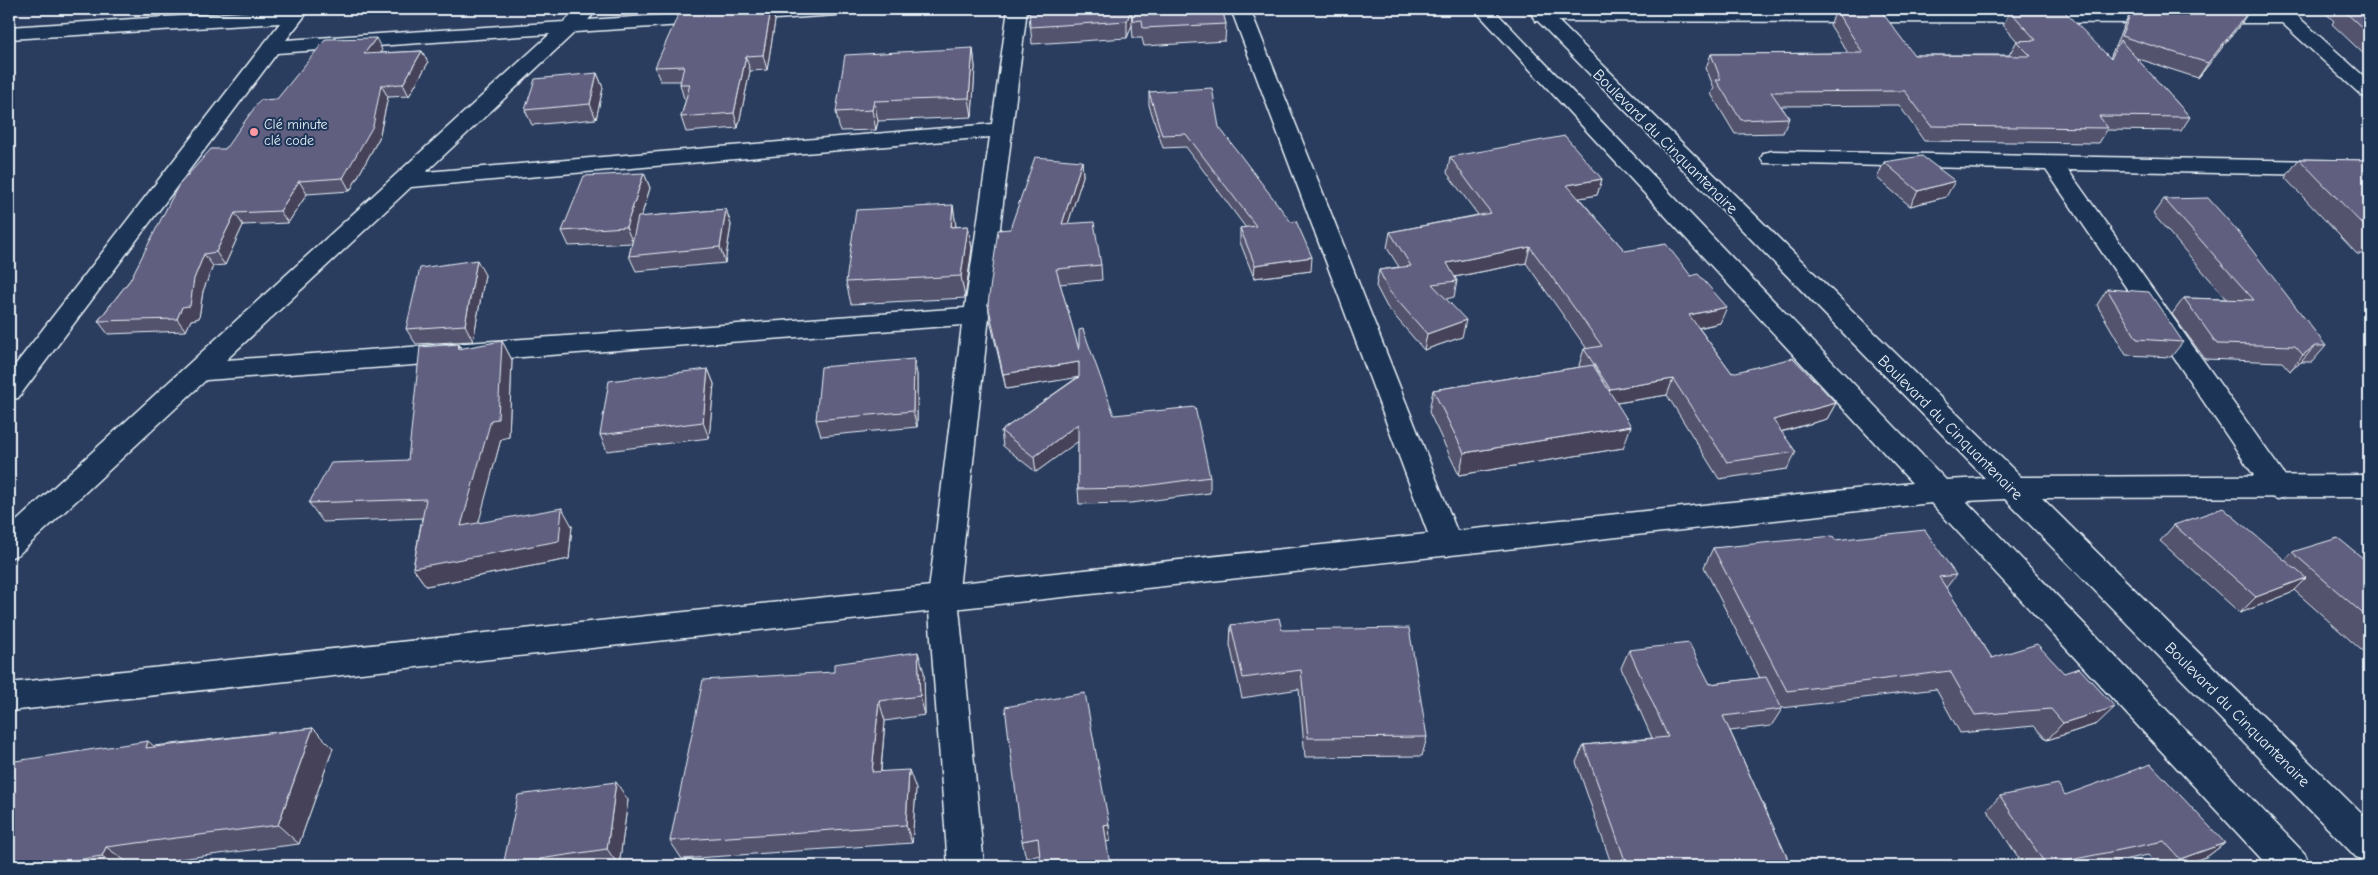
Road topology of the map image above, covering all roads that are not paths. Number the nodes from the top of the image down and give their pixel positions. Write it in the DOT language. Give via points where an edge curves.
graph roads {
  1 [pos="519,9"];
  2 [pos="589,9"];
  3 [pos="837,9"];
  4 [pos="1018,9"];
  5 [pos="1240,9"];
  6 [pos="1483,9"];
  7 [pos="297,12"];
  8 [pos="1539,13"];
  9 [pos="2283,13"];
  10 [pos="570,26"];
  11 [pos="506,31"];
  12 [pos="9,32"];
  13 [pos="273,46"];
  14 [pos="2369,92"];
  15 [pos="1002,130"];
  16 [pos="1772,158"];
  17 [pos="2053,164"];
  18 [pos="2369,169"];
  19 [pos="402,181"];
  20 [pos="976,316"];
  21 [pos="197,372"];
  22 [pos="9,391"];
  23 [pos="2369,486"];
  24 [pos="2011,487"];
  25 [pos="2278,488"];
  26 [pos="1939,491"];
  27 [pos="1446,544"];
  28 [pos="9,546"];
  29 [pos="943,598"];
  30 [pos="9,697"];
  31 [pos="2369,845"];
  32 [pos="966,866"];
  33 [pos="2292,866"];
  1 -- 11 [label="street"];
  2 -- 10 [label="street"];
  3 -- 10 [label="street"];
  4 -- 15 [label="street"];
  5 -- 27 [label="street"];
  6 -- 26 [label="street"];
  7 -- 12 [label="street"];
  7 -- 13 [label="street"];
  8 -- 9 [label="street"];
  8 -- 24 [label="street, Boulevard du Cinquantenaire"];
  9 -- 14 [label="street"];
  10 -- 11 [label="street"];
  10 -- 19 [label="street"];
  11 -- 13 [label="street"];
  13 -- 22 [label="street"];
  15 -- 19 [label="street"];
  15 -- 20 [label="street"];
  16 -- 17 [label="street"];
  17 -- 18 [label="street"];
  17 -- 25 [label="street"];
  19 -- 21 [label="street"];
  20 -- 21 [label="street"];
  20 -- 29 [label="street"];
  21 -- 28 [label="street"];
  23 -- 25 [label="street"];
  24 -- 25 [label="street"];
  24 -- 26 [label="street"];
  24 -- 31 [label="street, Boulevard du Cinquantenaire"];
  26 -- 27 [label="street"];
  26 -- 33 [label="street"];
  27 -- 29 [label="street"];
  29 -- 30 [label="street"];
  29 -- 32 [label="street"];
}
